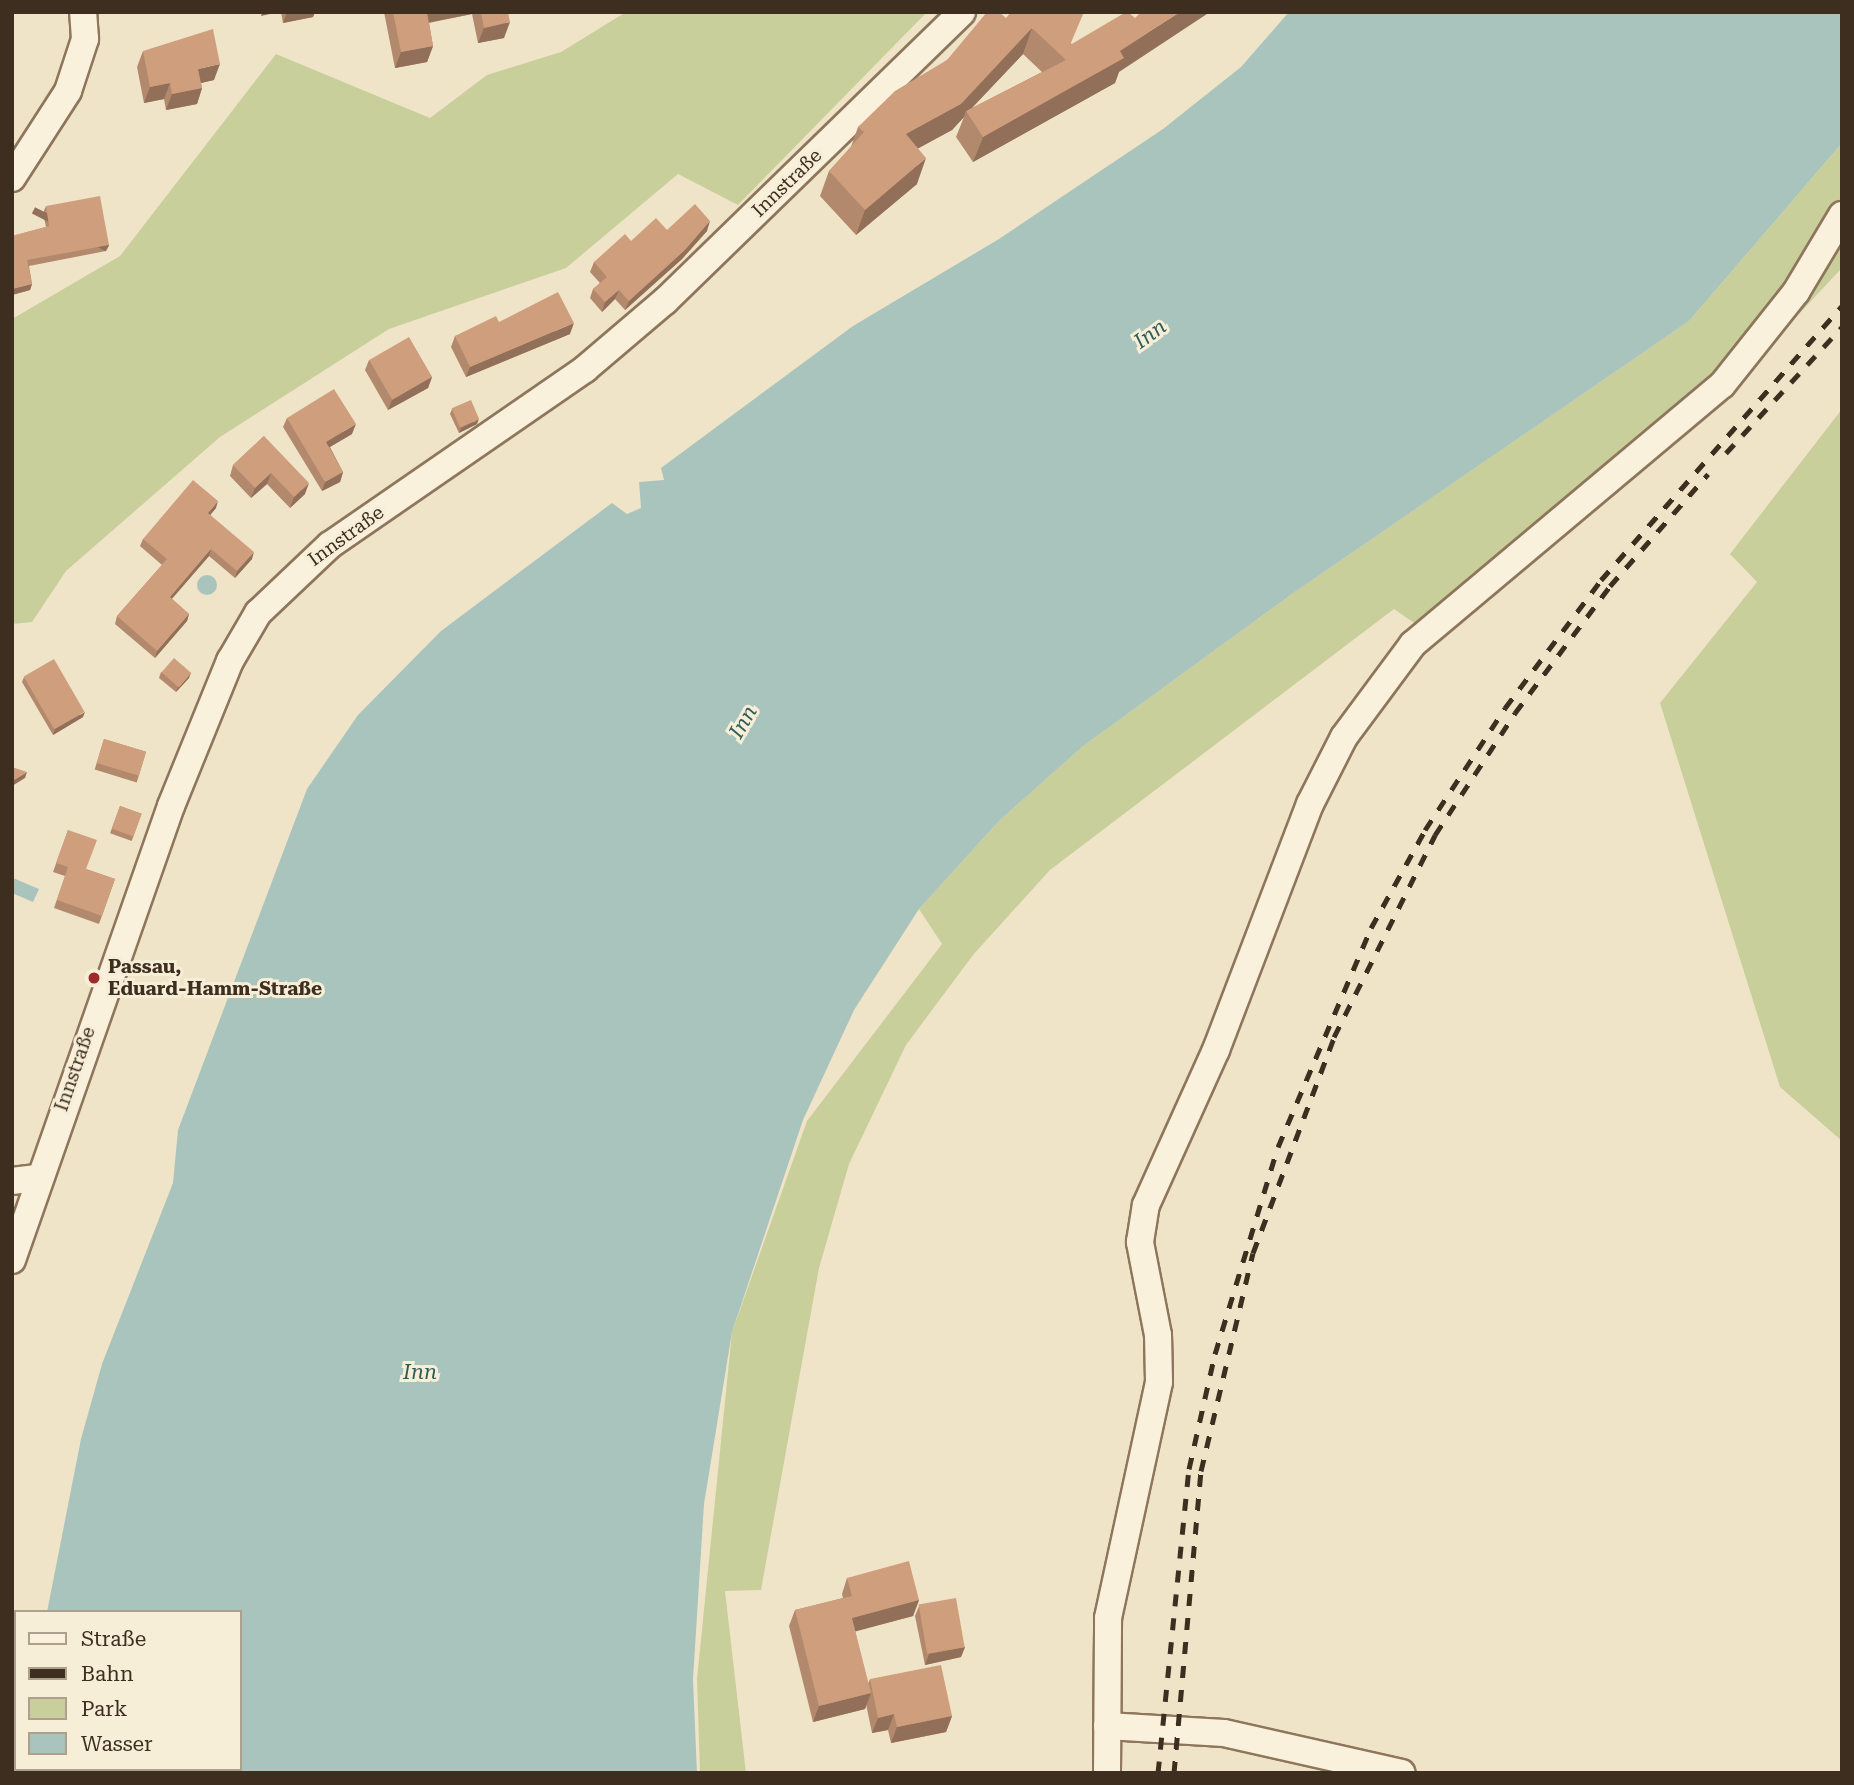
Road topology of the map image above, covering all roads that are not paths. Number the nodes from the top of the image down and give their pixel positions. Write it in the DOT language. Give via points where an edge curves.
graph roads {
  1 [pos="83,12"];
  2 [pos="962,12"];
  3 [pos="12,178"];
  4 [pos="1842,215"];
  5 [pos="25,1179"];
  6 [pos="12,1260"];
  7 [pos="1107,1726"];
  8 [pos="1333,1766"];
  9 [pos="1107,1773"];
  10 [pos="1402,1773"];
  1 -- 3 [label="street" via="85,39 68,92"];
  2 -- 5 [label="street, Innstraße" via="665,301 594,362 330,545 258,613 230,661"];
  4 -- 7 [label="street" via="1797,292 1722,386 1413,644 1344,737 1310,804 1216,1050 1146,1205 1140,1242 1158,1335 1159,1382 1108,1618"];
  5 -- 6 [label="street, Innstraße"];
  7 -- 8 [label="street" via="1224,1733"];
  7 -- 9 [label="street"];
  8 -- 10 [label="street"];
}
